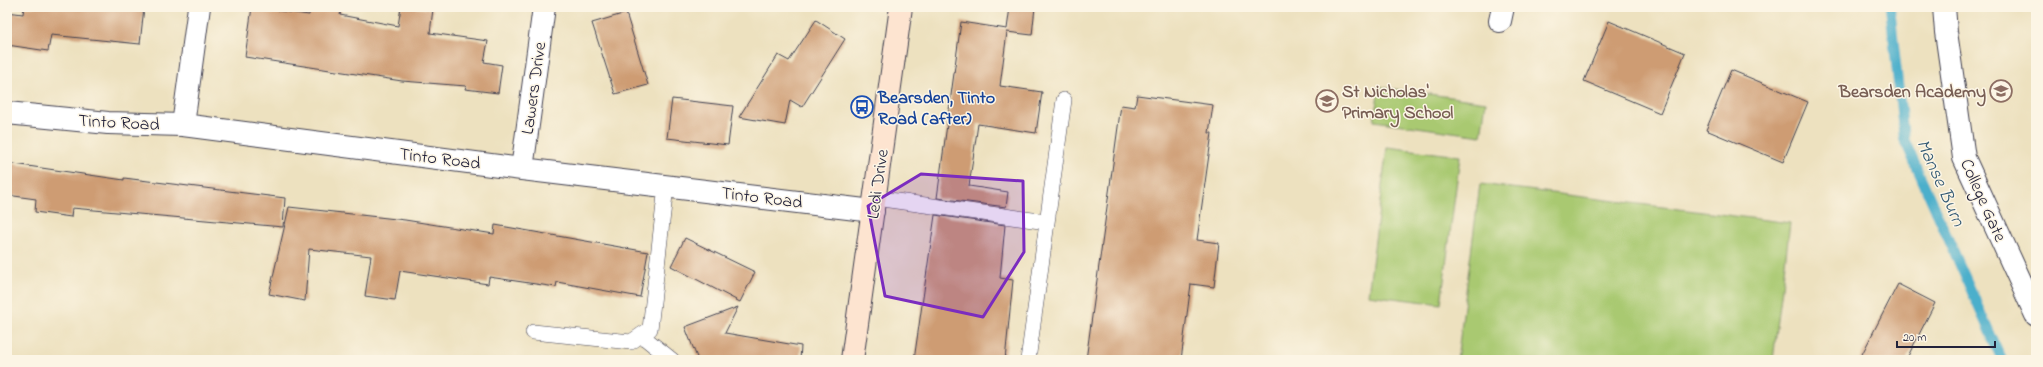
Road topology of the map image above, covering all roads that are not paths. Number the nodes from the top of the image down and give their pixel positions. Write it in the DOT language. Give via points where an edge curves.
graph roads {
  1 [pos="199,7"];
  2 [pos="544,7"];
  3 [pos="900,7"];
  4 [pos="1944,7"];
  5 [pos="1064,100"];
  6 [pos="7,113"];
  7 [pos="183,125"];
  8 [pos="522,169"];
  9 [pos="666,186"];
  10 [pos="874,204"];
  11 [pos="1047,222"];
  12 [pos="2036,315"];
  13 [pos="533,332"];
  14 [pos="641,335"];
  15 [pos="672,360"];
  16 [pos="852,360"];
  17 [pos="1028,360"];
  1 -- 7 [label="street"];
  2 -- 8 [label="street, Lawers Drive"];
  3 -- 10 [label="street, Ledi Drive"];
  4 -- 12 [label="street, College Gate" via="1964,158"];
  5 -- 11 [label="lane"];
  6 -- 7 [label="street, Tinto Road" via="108,123"];
  7 -- 8 [label="street, Tinto Road"];
  8 -- 9 [label="street, Tinto Road"];
  9 -- 10 [label="street, Tinto Road"];
  9 -- 14 [label="lane" via="650,329"];
  10 -- 11 [label="lane"];
  10 -- 16 [label="street, Ledi Drive"];
  11 -- 17 [label="lane"];
  13 -- 14 [label="lane" via="631,342"];
  14 -- 15 [label="lane"];
}
